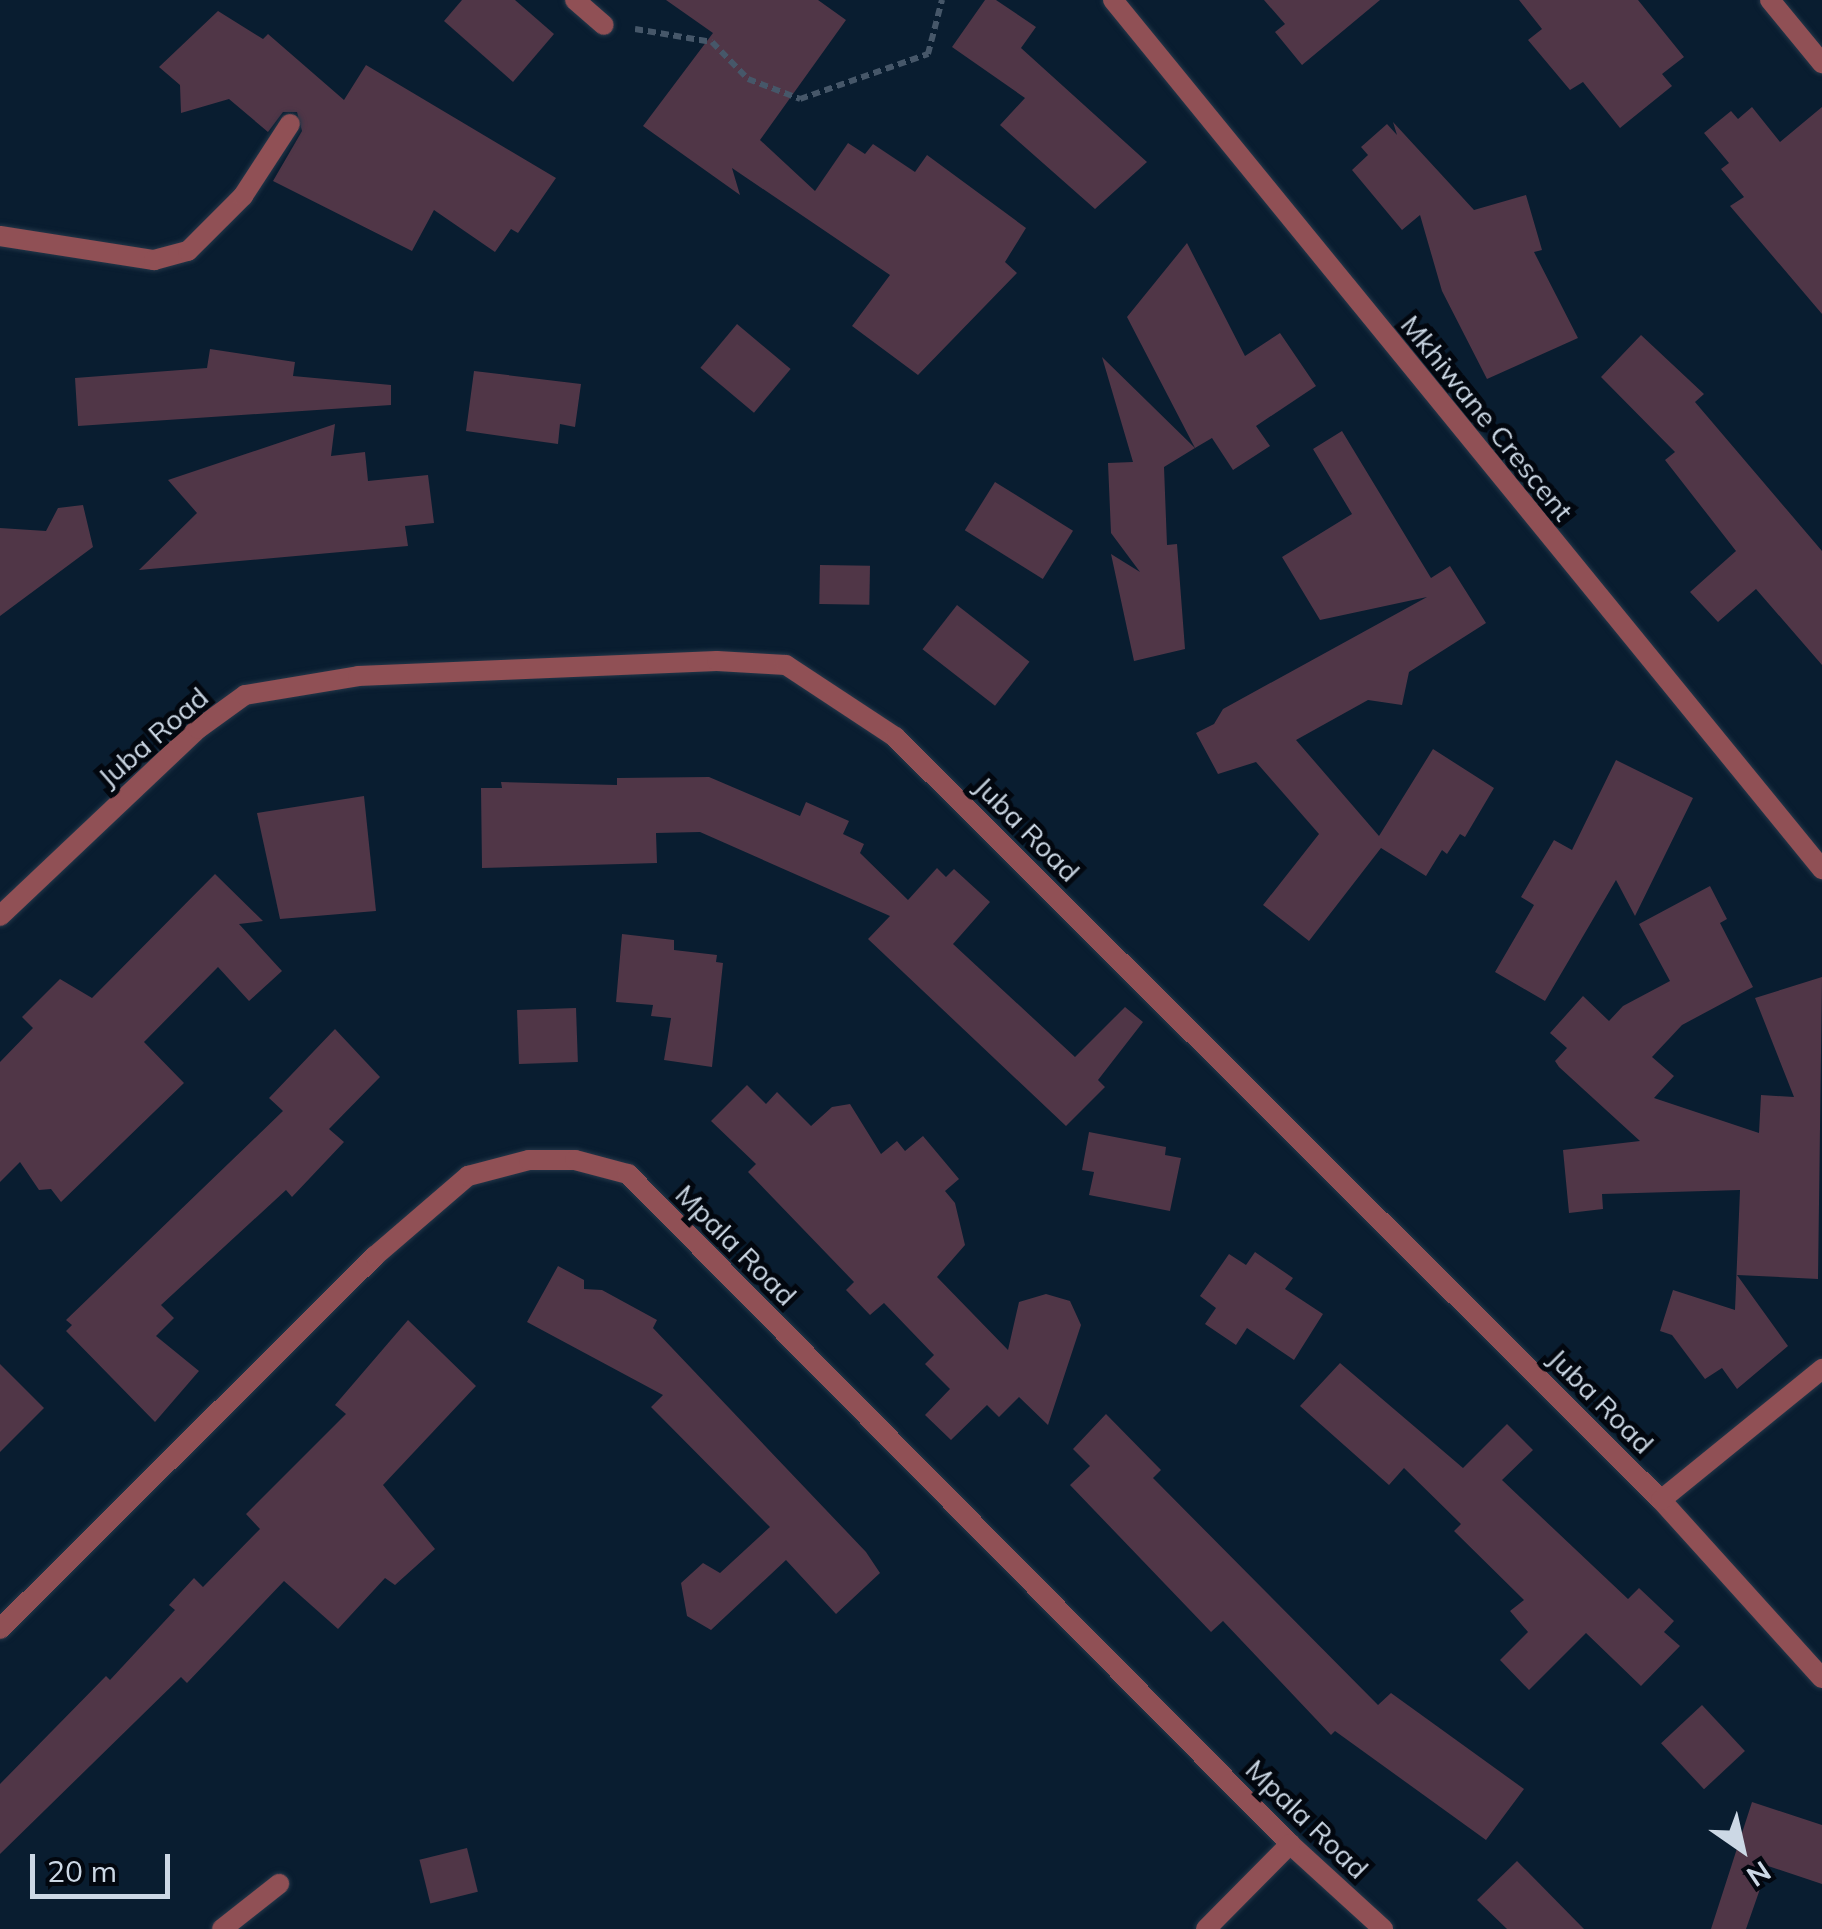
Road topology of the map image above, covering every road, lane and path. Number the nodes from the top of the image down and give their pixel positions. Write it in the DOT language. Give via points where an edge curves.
graph roads {
  1 [pos="575,0"];
  2 [pos="942,0"];
  3 [pos="1113,0"];
  4 [pos="1770,0"];
  5 [pos="604,25"];
  6 [pos="1822,63"];
  7 [pos="290,124"];
  8 [pos="0,236"];
  9 [pos="1822,869"];
  10 [pos="0,916"];
  11 [pos="1822,1369"];
  12 [pos="1661,1500"];
  13 [pos="0,1628"];
  14 [pos="1822,1678"];
  15 [pos="1290,1844"];
  16 [pos="279,1884"];
  17 [pos="222,1929"];
  18 [pos="1206,1929"];
  19 [pos="1383,1929"];
  1 -- 5 [label="street"];
  2 -- 5 [label="path" via="928,54 800,99 748,79 712,42"];
  3 -- 9 [label="street, Mkhiwane Crescent"];
  4 -- 6 [label="street"];
  7 -- 8 [label="street" via="243,196 188,251 154,260"];
  10 -- 12 [label="street, Juba Road" via="198,729 245,695 358,676 717,660 786,665 895,738"];
  11 -- 12 [label="street"];
  12 -- 14 [label="street, Juba Road"];
  13 -- 15 [label="street, Mpala Road" via="374,1256 468,1176 529,1160 575,1160 628,1174"];
  15 -- 18 [label="street"];
  15 -- 19 [label="street, Mpala Road"];
  16 -- 17 [label="street"];
}
